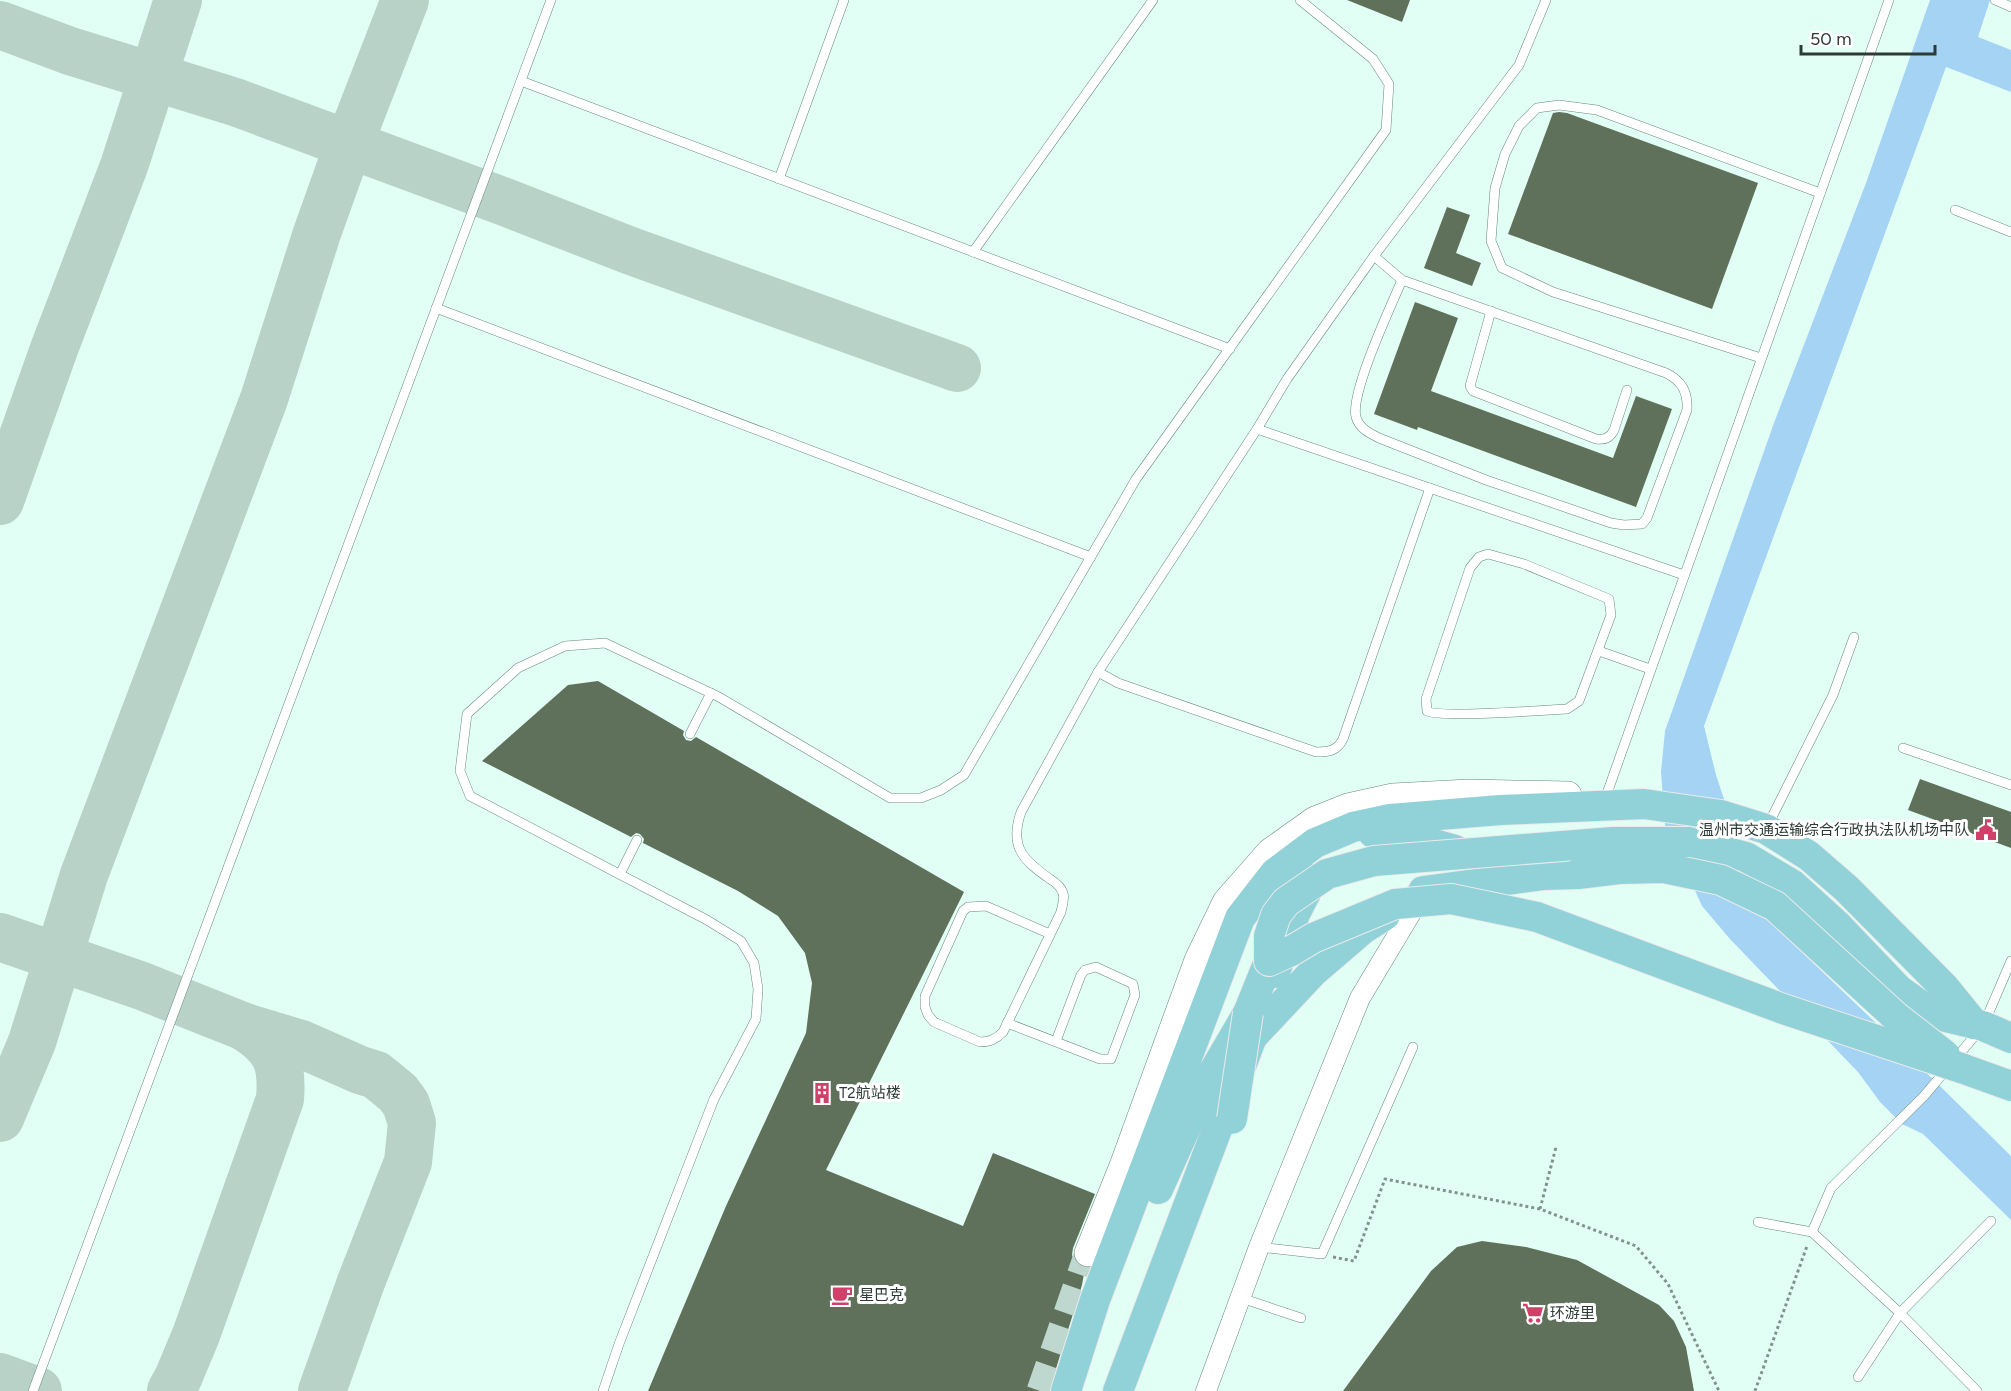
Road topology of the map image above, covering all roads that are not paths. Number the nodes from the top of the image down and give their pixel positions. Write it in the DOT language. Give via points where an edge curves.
graph roads {
  1 [pos="551,0"];
  2 [pos="844,0"];
  3 [pos="1153,0"];
  4 [pos="1300,0"];
  5 [pos="1546,0"];
  6 [pos="1888,0"];
  7 [pos="1995,0"];
  8 [pos="2011,7"];
  9 [pos="521,81"];
  10 [pos="779,178"];
  11 [pos="1820,193"];
  12 [pos="1955,210"];
  13 [pos="2011,232"];
  14 [pos="974,252"];
  15 [pos="1374,256"];
  16 [pos="1402,280"];
  17 [pos="436,308"];
  18 [pos="1491,311"];
  19 [pos="1230,349"];
  20 [pos="1761,358"];
  21 [pos="1627,390"];
  22 [pos="1257,429"];
  23 [pos="1430,488"];
  24 [pos="1091,557"];
  25 [pos="1684,575"];
  26 [pos="1854,637"];
  27 [pos="1599,651"];
  28 [pos="1650,669"];
  29 [pos="1098,672"];
  30 [pos="711,693"];
  31 [pos="690,734"];
  32 [pos="1903,748"];
  33 [pos="2011,785"];
  34 [pos="1605,799"];
  35 [pos="1644,804"];
  36 [pos="1766,829"];
  37 [pos="1343,831"];
  38 [pos="637,840"];
  39 [pos="620,874"];
  40 [pos="1499,882"];
  41 [pos="1424,891"];
  42 [pos="1050,934"];
  43 [pos="1269,961"];
  44 [pos="2011,961"];
  45 [pos="1007,1023"];
  46 [pos="1250,1025"];
  47 [pos="1979,1025"];
  48 [pos="2011,1038"];
  49 [pos="1056,1041"];
  50 [pos="1413,1047"];
  51 [pos="1961,1068"];
  52 [pos="2011,1086"];
  53 [pos="1990,1221"];
  54 [pos="1758,1222"];
  55 [pos="1812,1232"];
  56 [pos="1259,1247"];
  57 [pos="1088,1253"];
  58 [pos="1240,1298"];
  59 [pos="1900,1313"];
  60 [pos="1301,1318"];
  61 [pos="1858,1377"];
  62 [pos="33,1391"];
  63 [pos="603,1391"];
  64 [pos="1066,1391"];
  65 [pos="1083,1391"];
  66 [pos="1118,1391"];
  67 [pos="1137,1391"];
  68 [pos="1206,1391"];
  69 [pos="1977,1391"];
  1 -- 9 [label="lane"];
  2 -- 10 [label="lane"];
  3 -- 14 [label="lane"];
  4 -- 19 [label="lane" via="1373,59 1389,84 1386,130"];
  5 -- 15 [label="lane" via="1519,65"];
  6 -- 11 [label="lane"];
  7 -- 8 [label="lane"];
  9 -- 10 [label="lane"];
  9 -- 17 [label="lane"];
  10 -- 14 [label="lane"];
  11 -- 20 [label="lane"];
  11 -- 20 [label="lane" via="1597,110 1559,105 1537,108 1520,126 1505,154 1495,188 1491,241 1503,268 1552,292"];
  12 -- 13 [label="lane"];
  14 -- 19 [label="lane"];
  15 -- 16 [label="lane"];
  15 -- 22 [label="lane"];
  16 -- 18 [label="lane"];
  16 -- 18 [label="lane" via="1354,405 1356,419 1364,430 1486,480 1611,523 1642,524 1687,410 1685,390 1677,379 1655,369"];
  17 -- 24 [label="lane"];
  17 -- 62 [label="lane"];
  18 -- 21 [label="lane" via="1470,386 1473,391 1603,440 1614,430"];
  19 -- 24 [label="lane" via="1136,480"];
  20 -- 25 [label="lane"];
  22 -- 23 [label="lane"];
  22 -- 29 [label="lane"];
  23 -- 25 [label="lane"];
  23 -- 29 [label="lane" via="1343,739 1333,750 1316,752 1118,683"];
  24 -- 30 [label="lane" via="964,775 921,798 890,798"];
  25 -- 28 [label="lane"];
  26 -- 36 [label="lane" via="1833,695"];
  27 -- 27 [label="lane" via="1579,701 1567,709 1436,714 1425,707 1470,568 1479,557 1488,554 1524,564 1609,599 1611,615"];
  27 -- 28 [label="lane"];
  28 -- 34 [label="lane"];
  29 -- 42 [label="lane" via="1017,825 1021,855 1063,892 1061,912"];
  30 -- 31 [label="lane"];
  30 -- 39 [label="lane" via="605,643 565,646 518,668 467,714 460,771 470,796"];
  32 -- 33 [label="lane"];
  34 -- 35 [label="main road"];
  34 -- 57 [label="main road" via="1469,793 1393,797 1348,807 1315,820 1270,852 1226,902 1198,960"];
  35 -- 36 [label="main road" via="1721,815"];
  35 -- 37 [label="main road" via="1390,819"];
  36 -- 47 [label="main road" via="1809,856 1847,889"];
  37 -- 40 [label="main road" via="1401,835 1455,850"];
  37 -- 46 [label="main road" via="1295,914"];
  37 -- 64 [label="main road" via="1315,843 1275,873 1240,918 1095,1300"];
  38 -- 39 [label="lane"];
  39 -- 63 [label="lane" via="741,941 754,963 758,989 756,1019 714,1099"];
  40 -- 41 [label="main road"];
  40 -- 51 [label="main road, bridge" via="1544,875 1664,868 1721,880 1775,906 1896,1017"];
  41 -- 46 [label="main road" via="1363,929"];
  41 -- 56 [label="street" via="1360,998"];
  42 -- 45 [label="lane"];
  42 -- 45 [label="lane" via="986,906 963,911 925,996 928,1016 980,1042 997,1038"];
  43 -- 46 [label="main road"];
  43 -- 47 [label="main road, bridge" via="1269,936 1276,915 1286,902 1327,874 1374,861 1613,842 1688,842 1746,856 1793,885 1899,990 1933,1014"];
  43 -- 51 [label="main road, bridge" via="1395,904 1451,899 1537,916 1783,1009"];
  44 -- 47 [label="lane"];
  45 -- 49 [label="lane"];
  46 -- 65 [label="main road" via="1201,1093 1166,1169"];
  46 -- 66 [label="main road"];
  46 -- 67 [label="main road, bridge" via="1232,1119"];
  47 -- 48 [label="main road"];
  47 -- 55 [label="lane" via="1924,1096 1831,1188"];
  49 -- 49 [label="lane" via="1100,1059 1111,1059 1135,995 1133,984 1096,968 1085,970"];
  50 -- 56 [label="lane" via="1322,1254"];
  51 -- 52 [label="main road"];
  53 -- 59 [label="lane"];
  54 -- 55 [label="lane"];
  55 -- 59 [label="lane"];
  56 -- 58 [label="street"];
  58 -- 60 [label="lane"];
  58 -- 68 [label="street"];
  59 -- 61 [label="lane"];
  59 -- 69 [label="lane"];
}
